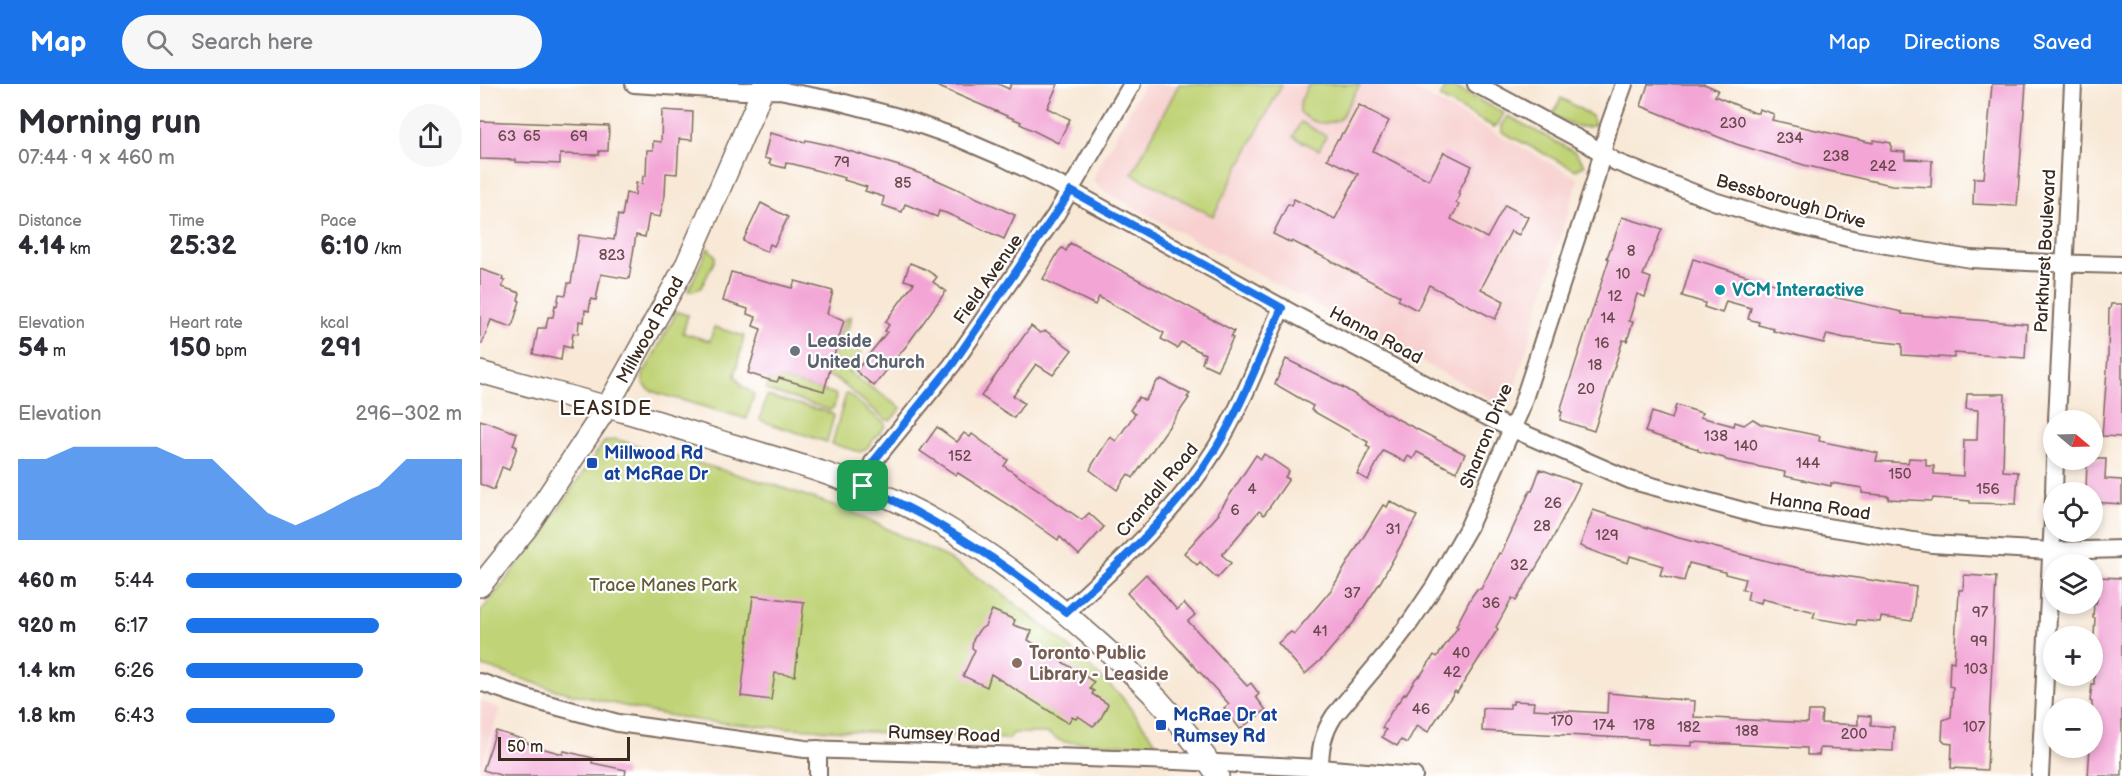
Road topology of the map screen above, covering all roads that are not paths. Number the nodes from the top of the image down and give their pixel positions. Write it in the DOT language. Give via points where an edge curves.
graph roads {
  1 [pos="634,84"];
  2 [pos="1132,84"];
  3 [pos="1476,84"];
  4 [pos="1624,84"];
  5 [pos="2073,84"];
  6 [pos="762,87"];
  7 [pos="1602,154"];
  8 [pos="1071,191"];
  9 [pos="2064,263"];
  10 [pos="2122,265"];
  11 [pos="1282,308"];
  12 [pos="480,372"];
  13 [pos="607,407"];
  14 [pos="2057,410"];
  15 [pos="1513,429"];
  16 [pos="863,486"];
  17 [pos="2052,542"];
  18 [pos="2122,549"];
  19 [pos="2051,551"];
  20 [pos="480,586"];
  21 [pos="1066,612"];
  22 [pos="480,682"];
  23 [pos="818,749"];
  24 [pos="1320,768"];
  25 [pos="1213,769"];
  26 [pos="818,776"];
  27 [pos="1414,776"];
  28 [pos="2040,776"];
  1 -- 6 [label="street, Hanna Road"];
  2 -- 8 [label="street, Field Avenue"];
  3 -- 7 [label="street, Bessborough Drive"];
  4 -- 7 [label="street, Sharron Drive"];
  5 -- 9 [label="street, Parkhurst Boulevard"];
  6 -- 8 [label="street, Hanna Road" via="898,117 1000,156"];
  6 -- 13 [label="street, Millwood Road" via="687,263"];
  7 -- 9 [label="street, Bessborough Drive" via="1714,201 1856,240 1971,259"];
  7 -- 15 [label="street, Sharron Drive"];
  8 -- 11 [label="street, Hanna Road"];
  8 -- 16 [label="street, Field Avenue" via="952,365 873,462"];
  9 -- 10 [label="street, Bessborough Drive"];
  9 -- 14 [label="street, Parkhurst Boulevard"];
  11 -- 15 [label="street, Hanna Road"];
  11 -- 21 [label="street, Crandall Road" via="1233,418 1199,473 1139,544"];
  12 -- 13 [label="street"];
  13 -- 16 [label="street" via="786,459"];
  13 -- 20 [label="street, Millwood Road" via="526,529"];
  15 -- 19 [label="street, Hanna Road" via="1630,480 1765,517 1932,544"];
  15 -- 24 [label="street, Sharron Drive" via="1469,526 1434,587 1328,726"];
  16 -- 21 [label="street" via="943,526 1026,580"];
  17 -- 19 [label="street"];
  18 -- 19 [label="street, Hanna Road"];
  19 -- 28 [label="street"];
  21 -- 25 [label="street" via="1171,713"];
  22 -- 23 [label="street, Rumsey Road" via="618,723"];
  23 -- 25 [label="street, Rumsey Road"];
  23 -- 26 [label="street"];
  24 -- 25 [label="street, Rumsey Road"];
  24 -- 27 [label="street, Rumsey Road"];
}
